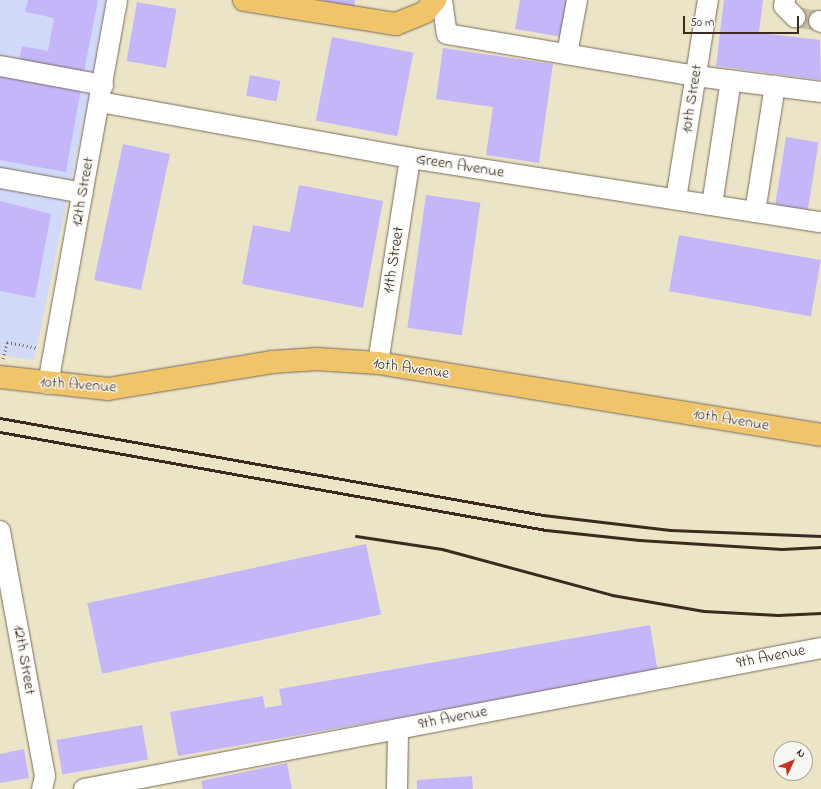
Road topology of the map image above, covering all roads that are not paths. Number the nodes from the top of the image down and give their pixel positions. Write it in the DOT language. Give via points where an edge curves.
graph roads {
  1 [pos="117,0"];
  2 [pos="244,0"];
  3 [pos="435,0"];
  4 [pos="442,0"];
  5 [pos="577,0"];
  6 [pos="708,0"];
  7 [pos="785,0"];
  8 [pos="795,17"];
  9 [pos="567,54"];
  10 [pos="0,66"];
  11 [pos="696,76"];
  12 [pos="731,80"];
  13 [pos="775,86"];
  14 [pos="821,92"];
  15 [pos="101,93"];
  16 [pos="410,158"];
  17 [pos="0,178"];
  18 [pos="83,193"];
  19 [pos="676,199"];
  20 [pos="712,205"];
  21 [pos="755,212"];
  22 [pos="821,222"];
  23 [pos="378,363"];
  24 [pos="0,377"];
  25 [pos="48,384"];
  26 [pos="821,435"];
  27 [pos="0,531"];
  28 [pos="821,648"];
  29 [pos="398,729"];
  30 [pos="42,789"];
  31 [pos="84,789"];
  32 [pos="397,789"];
  1 -- 15 [label="street, 12th Street"];
  2 -- 3 [label="main road" via="396,24 425,12"];
  4 -- 9 [label="street" via="447,34"];
  5 -- 9 [label="street"];
  6 -- 11 [label="street, 10th Street"];
  7 -- 8 [label="street" via="784,6"];
  9 -- 11 [label="street"];
  10 -- 15 [label="street, Green Avenue"];
  11 -- 12 [label="street"];
  11 -- 19 [label="street, 10th Street"];
  12 -- 13 [label="street"];
  12 -- 20 [label="street"];
  13 -- 14 [label="street"];
  13 -- 21 [label="street"];
  15 -- 16 [label="street, Green Avenue"];
  15 -- 18 [label="street, 12th Street"];
  16 -- 19 [label="street, Green Avenue"];
  16 -- 23 [label="street, 11th Street"];
  17 -- 18 [label="street"];
  18 -- 25 [label="street, 12th Street"];
  19 -- 20 [label="street, Green Avenue"];
  20 -- 21 [label="street, Green Avenue"];
  21 -- 22 [label="street, Green Avenue"];
  23 -- 25 [label="main road, 10th Avenue" via="317,359 272,362 108,389"];
  23 -- 26 [label="main road, 10th Avenue"];
  24 -- 25 [label="main road, 10th Avenue"];
  27 -- 30 [label="street, 12th Street" via="45,776"];
  28 -- 29 [label="street, 9th Avenue"];
  29 -- 31 [label="street, 9th Avenue"];
  29 -- 32 [label="street"];
}
